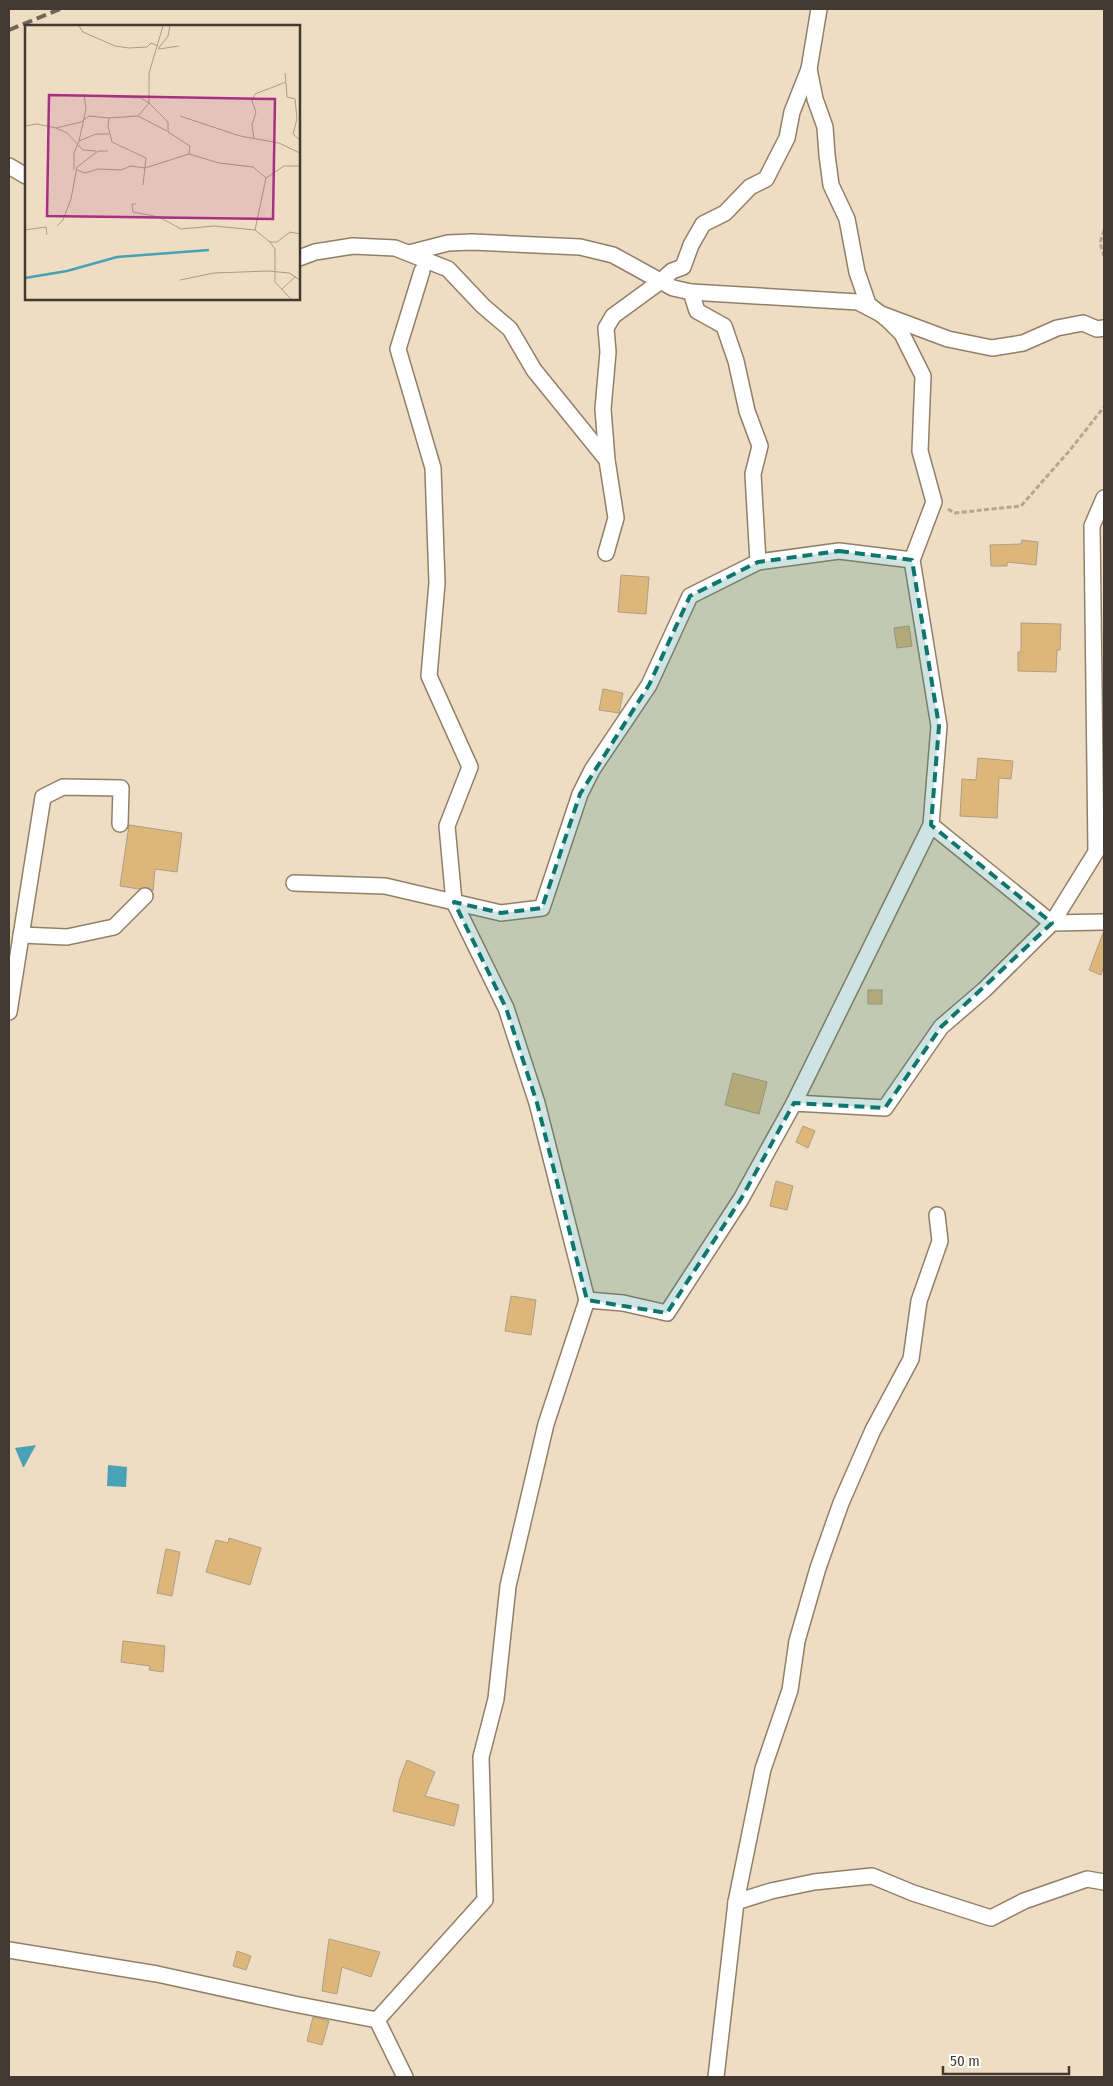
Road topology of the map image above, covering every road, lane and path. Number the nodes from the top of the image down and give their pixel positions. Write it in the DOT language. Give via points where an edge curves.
graph roads {
  1 [pos="819,9"];
  2 [pos="809,69"];
  3 [pos="9,166"];
  4 [pos="25,175"];
  5 [pos="1104,230"];
  6 [pos="409,253"];
  7 [pos="1104,256"];
  8 [pos="300,258"];
  9 [pos="422,271"];
  10 [pos="661,281"];
  11 [pos="691,292"];
  12 [pos="881,314"];
  13 [pos="1104,328"];
  14 [pos="1104,407"];
  15 [pos="607,460"];
  16 [pos="1104,498"];
  17 [pos="934,502"];
  18 [pos="606,553"];
  19 [pos="912,560"];
  20 [pos="758,562"];
  21 [pos="120,824"];
  22 [pos="931,825"];
  23 [pos="294,883"];
  24 [pos="145,896"];
  25 [pos="454,902"];
  26 [pos="1104,922"];
  27 [pos="1052,923"];
  28 [pos="21,935"];
  29 [pos="9,1012"];
  30 [pos="794,1103"];
  31 [pos="937,1215"];
  32 [pos="587,1300"];
  33 [pos="1104,1882"];
  34 [pos="736,1902"];
  35 [pos="9,1950"];
  36 [pos="377,2020"];
  37 [pos="405,2077"];
  38 [pos="716,2077"];
  1 -- 2 [label="street"];
  2 -- 10 [label="street" via="792,112 787,138 766,179 750,188 725,213 703,224 683,267 672,271"];
  2 -- 12 [label="street" via="825,127 831,185 847,219 857,272 868,304"];
  3 -- 4 [label="street"];
  5 -- 7 [label="path" via="1100,243"];
  6 -- 8 [label="street" via="395,248 353,246"];
  6 -- 10 [label="street" via="448,243 472,242 580,247 612,255"];
  6 -- 15 [label="street" via="448,269 510,329 534,370"];
  9 -- 25 [label="street" via="398,349 433,468 437,584 429,676 470,767 447,826"];
  10 -- 11 [label="street"];
  10 -- 15 [label="street" via="613,316 606,328 608,352 603,409"];
  11 -- 12 [label="street" via="837,299 858,302"];
  11 -- 20 [label="street" via="697,311 724,326 760,446 753,474"];
  12 -- 13 [label="street" via="948,339 992,348 1083,323 1097,329"];
  12 -- 17 [label="street" via="902,334 923,376 920,451"];
  14 -- 17 [label="path" via="1021,506 954,512"];
  15 -- 18 [label="street" via="616,518"];
  16 -- 27 [label="street" via="1092,526 1096,852"];
  17 -- 19 [label="street"];
  19 -- 20 [label="street" via="840,551"];
  19 -- 22 [label="street" via="939,726"];
  20 -- 25 [label="street" via="690,596 649,685 592,770 580,794 542,908 501,913"];
  21 -- 28 [label="street" via="121,788 63,787 43,797"];
  22 -- 27 [label="street"];
  22 -- 30 [label="street"];
  23 -- 25 [label="street" via="386,886"];
  24 -- 28 [label="street" via="114,927 67,937"];
  25 -- 32 [label="street" via="509,1017 537,1103"];
  26 -- 27 [label="street"];
  27 -- 30 [label="street" via="941,1027 885,1108"];
  28 -- 29 [label="street"];
  30 -- 32 [label="street" via="741,1199 667,1313 623,1303"];
  31 -- 34 [label="street" via="940,1241 919,1301 911,1358 873,1430 841,1503 818,1568 798,1641 790,1690 763,1769"];
  32 -- 36 [label="street" via="546,1424 508,1586 496,1699 481,1757 485,1900"];
  33 -- 34 [label="street" via="1087,1879 1024,1901 992,1918 913,1893 872,1876 814,1882"];
  34 -- 38 [label="street"];
  35 -- 36 [label="street" via="157,1974"];
  36 -- 37 [label="street"];
}
